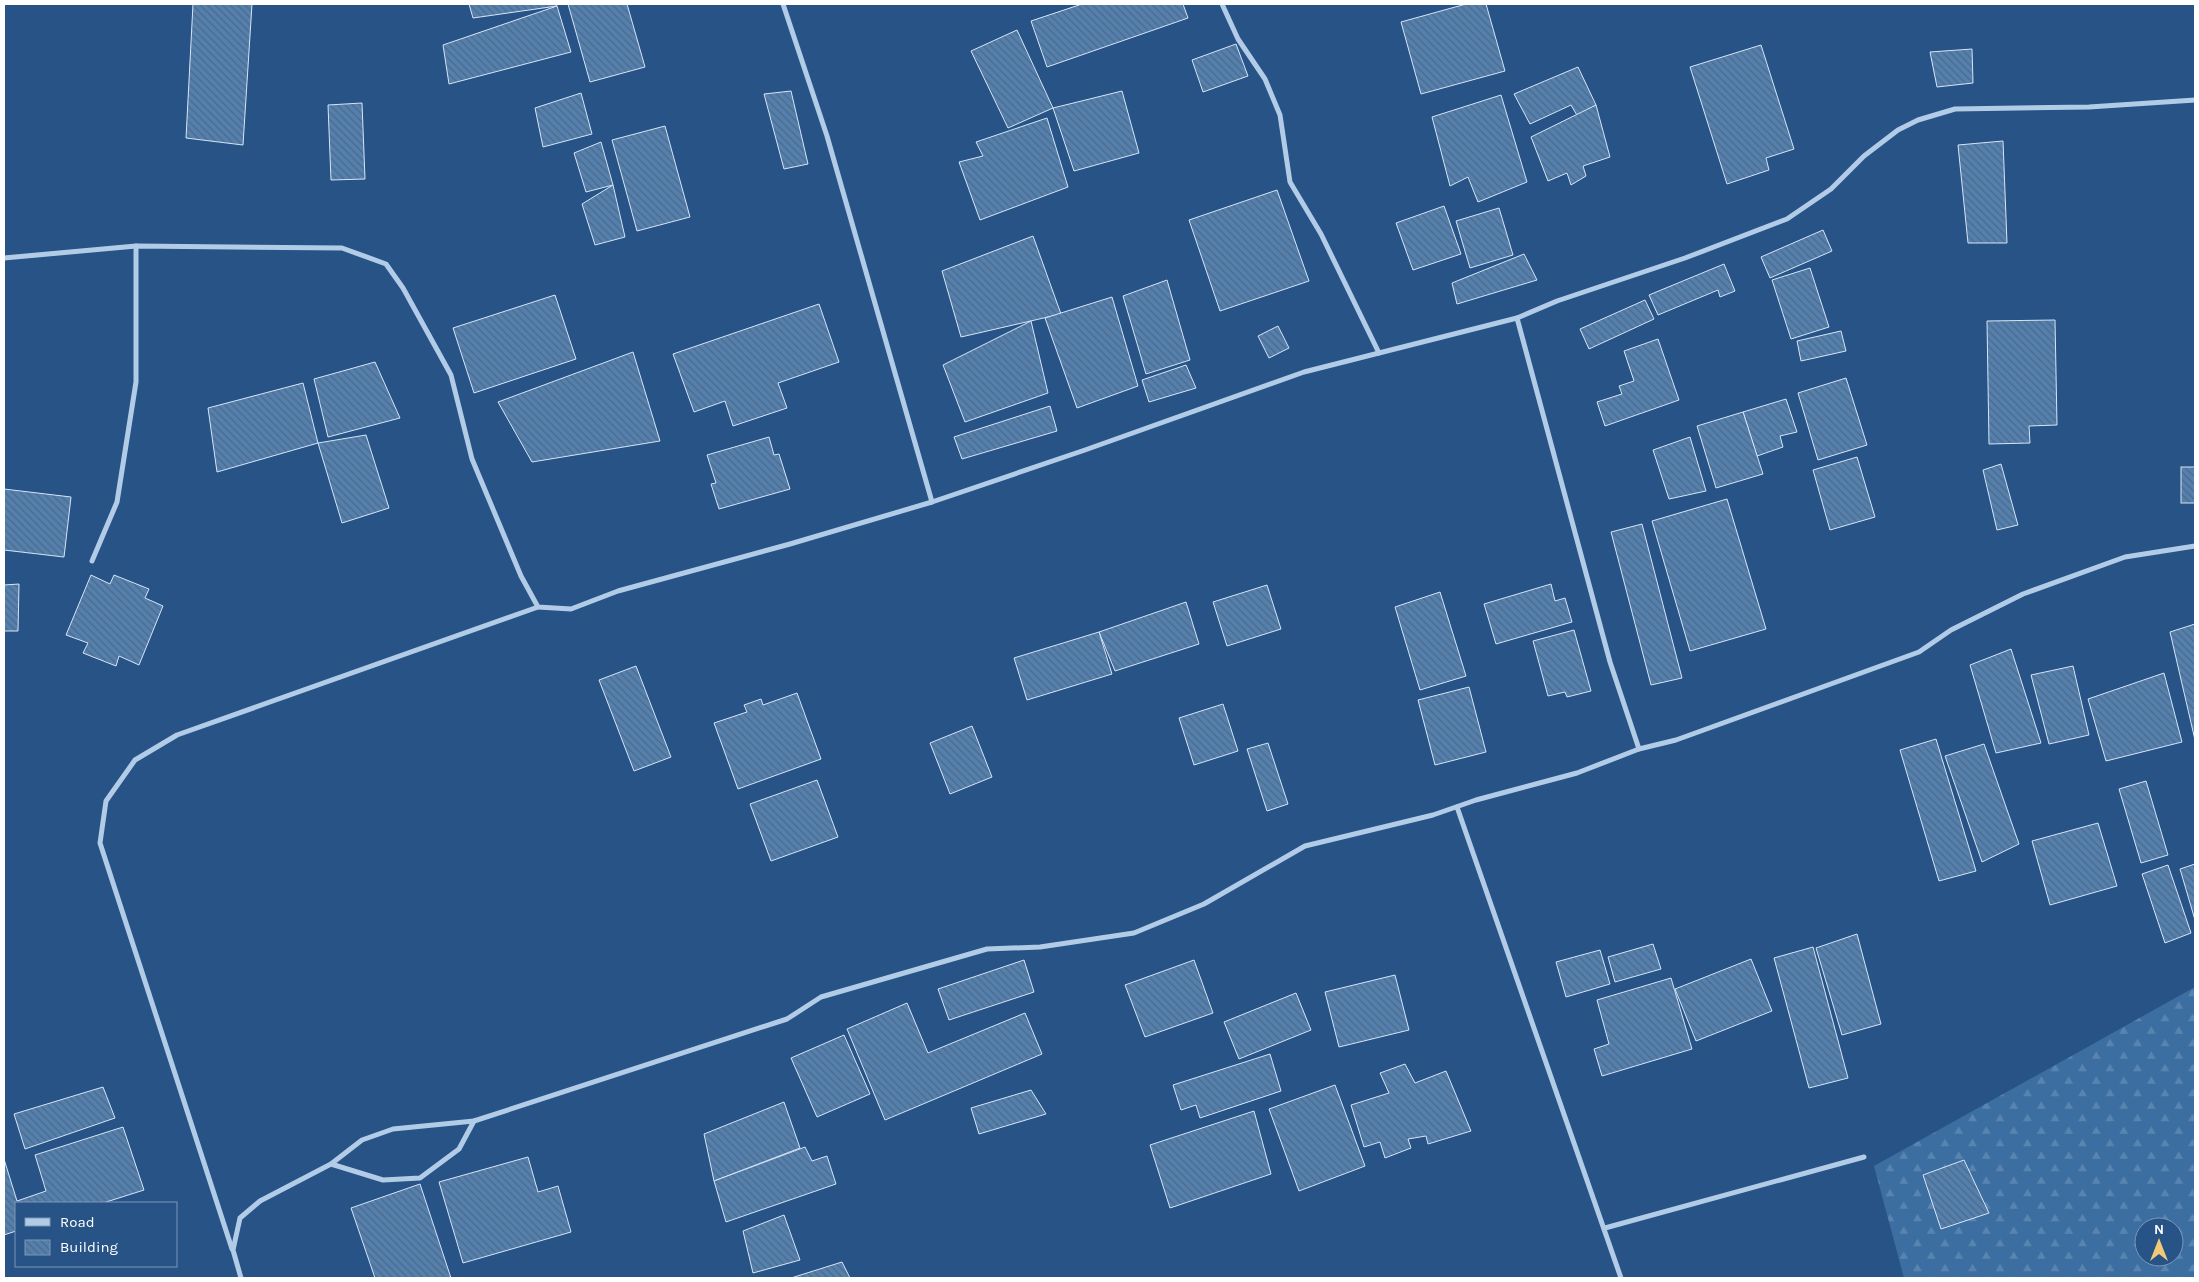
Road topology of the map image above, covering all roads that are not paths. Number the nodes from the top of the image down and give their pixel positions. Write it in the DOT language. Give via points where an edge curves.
graph roads {
  1 [pos="783,4"];
  2 [pos="1222,4"];
  3 [pos="2195,100"];
  4 [pos="136,246"];
  5 [pos="4,258"];
  6 [pos="1517,318"];
  7 [pos="1379,353"];
  8 [pos="932,502"];
  9 [pos="2195,546"];
  10 [pos="92,561"];
  11 [pos="538,606"];
  12 [pos="1639,749"];
  13 [pos="1457,807"];
  14 [pos="474,1121"];
  15 [pos="1864,1157"];
  16 [pos="331,1164"];
  17 [pos="1605,1228"];
  18 [pos="232,1250"];
  19 [pos="241,1278"];
  20 [pos="1622,1278"];
  1 -- 8 [label="street" via="826,136"];
  2 -- 7 [label="street" via="1238,39 1265,79 1280,115 1290,182 1321,234"];
  3 -- 6 [label="street" via="2089,107 1955,109 1936,114 1898,130 1864,156 1831,189 1787,219"];
  4 -- 5 [label="street"];
  4 -- 10 [label="street" via="136,382 117,502"];
  4 -- 11 [label="street" via="342,248 386,264 403,288 451,375 472,459 517,567"];
  6 -- 7 [label="street"];
  6 -- 12 [label="street" via="1610,662"];
  7 -- 8 [label="street" via="1304,372"];
  8 -- 11 [label="street" via="618,591 571,610"];
  9 -- 12 [label="street" via="2125,557 2023,594 1951,630 1919,652 1721,725"];
  11 -- 18 [label="street" via="177,735 134,760 106,801 100,843"];
  12 -- 13 [label="street" via="1577,773"];
  13 -- 14 [label="street" via="1305,846 1204,904 1134,933 1040,947 978,951 821,997 787,1019"];
  13 -- 17 [label="street"];
  14 -- 16 [label="street" via="393,1129 362,1140"];
  14 -- 16 [label="street" via="458,1149 420,1178 383,1180"];
  15 -- 17 [label="street"];
  16 -- 18 [label="street" via="260,1200 240,1218"];
  17 -- 20 [label="street"];
  18 -- 19 [label="street"];
}
